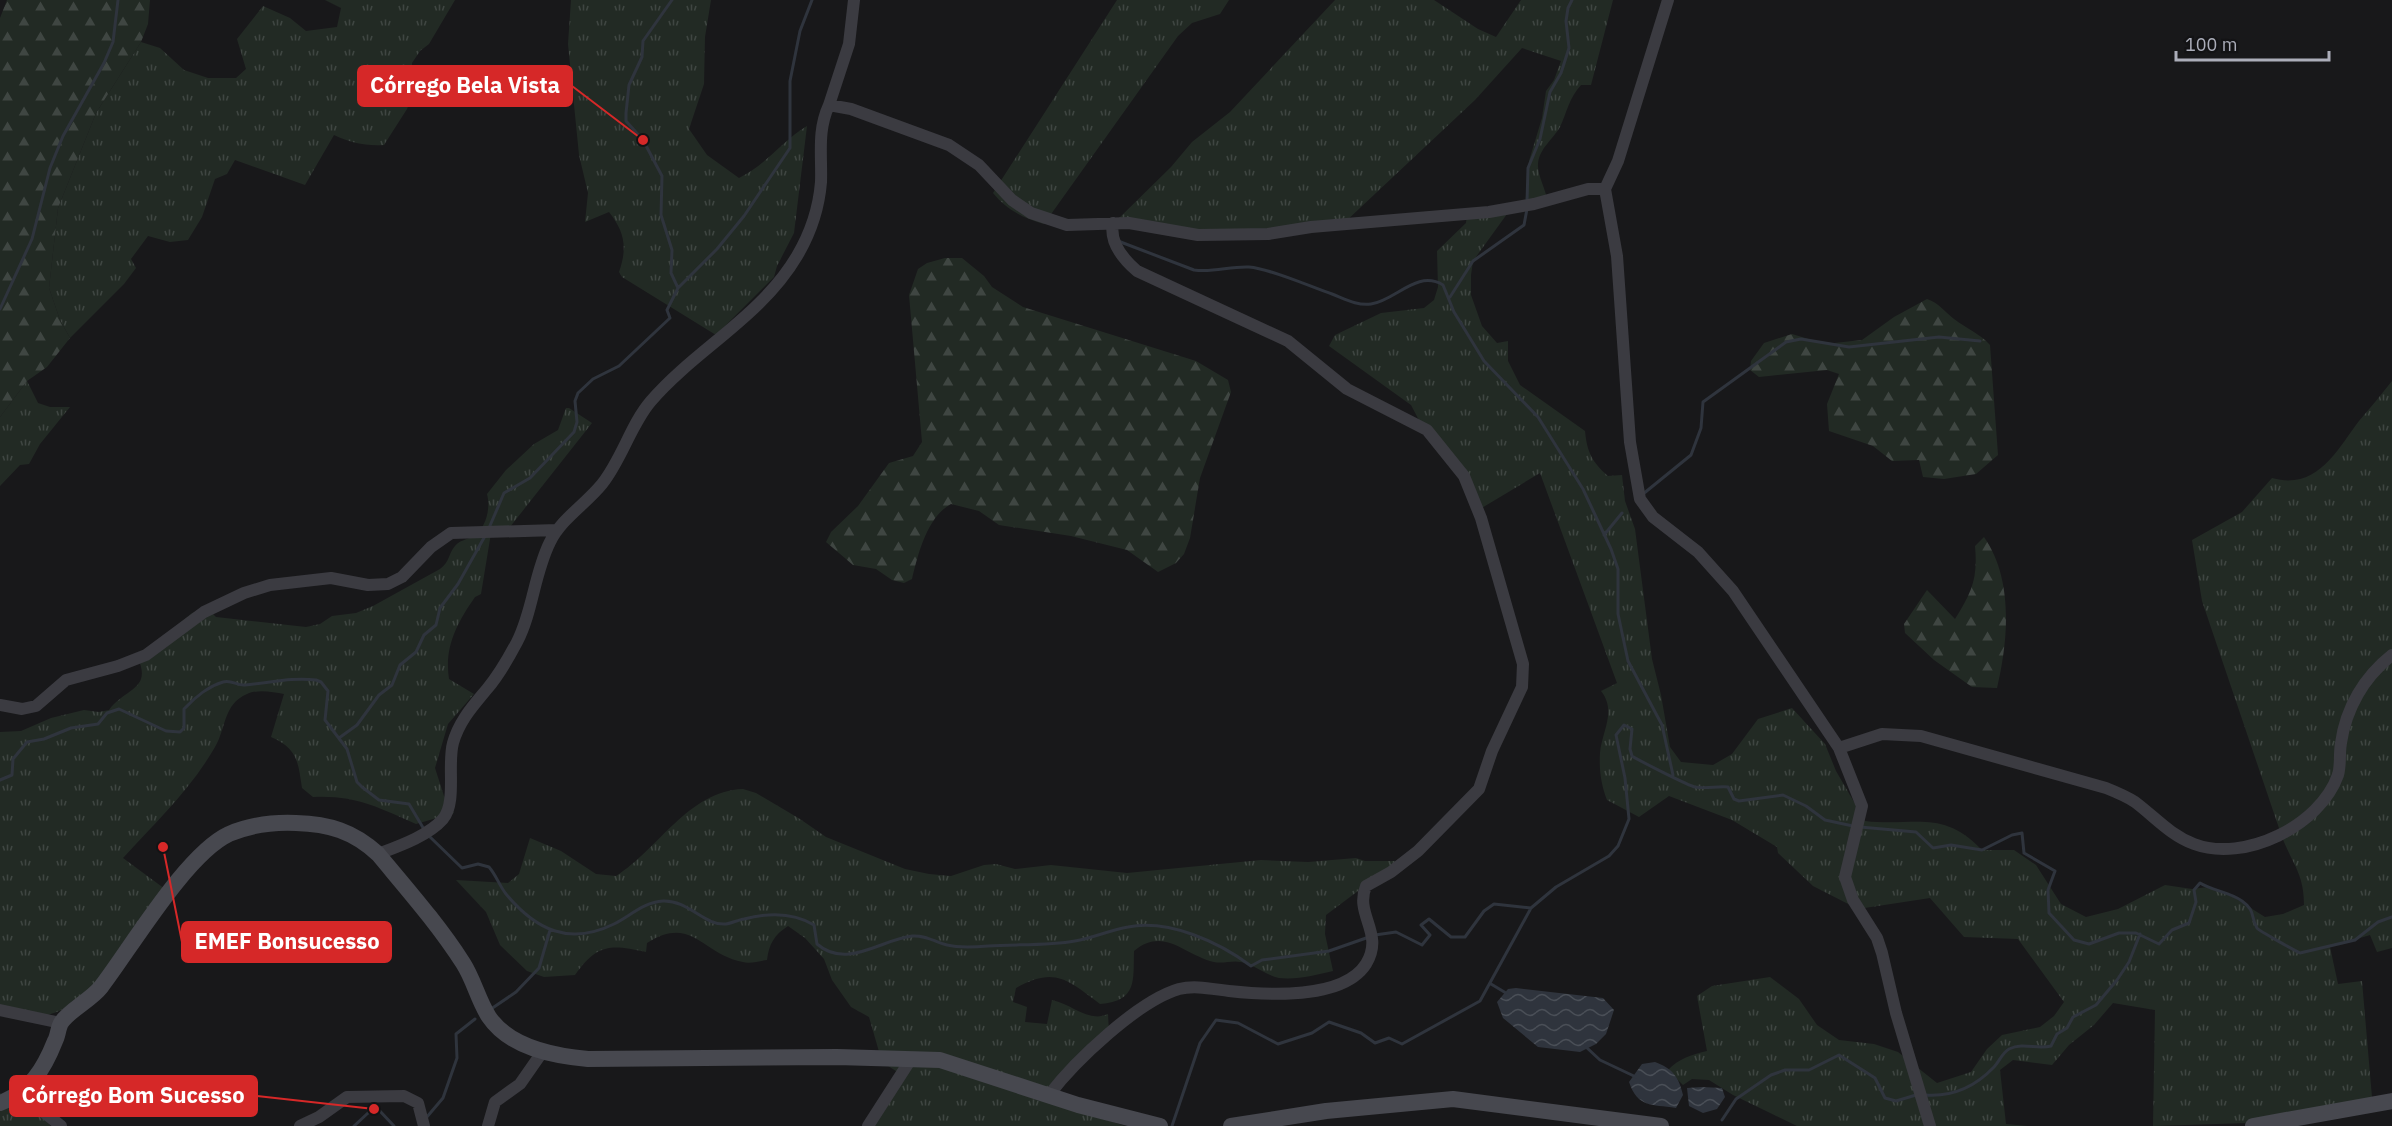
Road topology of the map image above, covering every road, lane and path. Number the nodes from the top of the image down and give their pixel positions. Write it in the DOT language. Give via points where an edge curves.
graph roads {
  1 [pos="854,0"];
  2 [pos="1668,0"];
  3 [pos="829,105"];
  4 [pos="1605,189"];
  5 [pos="1113,223"];
  6 [pos="557,530"];
  7 [pos="2392,655"];
  8 [pos="0,705"];
  9 [pos="1839,748"];
  10 [pos="378,854"];
  11 [pos="0,1010"];
  12 [pos="61,1023"];
  13 [pos="543,1052"];
  14 [pos="911,1059"];
  15 [pos="20,1094"];
  16 [pos="1049,1095"];
  17 [pos="2392,1101"];
  18 [pos="0,1103"];
  19 [pos="1138,1124"];
  20 [pos="62,1126"];
  21 [pos="300,1126"];
  22 [pos="424,1126"];
  23 [pos="488,1126"];
  24 [pos="868,1126"];
  25 [pos="1160,1126"];
  26 [pos="1231,1126"];
  27 [pos="1661,1126"];
  28 [pos="1930,1126"];
  29 [pos="2253,1126"];
  1 -- 3 [label="street" via="849,44"];
  2 -- 4 [label="street" via="1618,161"];
  3 -- 5 [label="street" via="950,145 979,165 1012,200 1045,220 1067,225"];
  3 -- 6 [label="street" via="820,129 817,207 796,257 754,309 649,403 608,477"];
  4 -- 5 [label="street" via="1576,191 1490,212 1268,234 1198,235"];
  4 -- 9 [label="street" via="1617,256 1630,442 1640,499 1653,517 1698,552 1733,591"];
  5 -- 16 [label="street" via="1113,239 1137,271 1273,333 1301,350 1347,390 1427,430 1464,476 1473,496 1524,671 1516,705 1492,751 1479,789 1418,851 1366,886 1362,904 1372,927 1373,942 1369,957 1349,981 1321,990 1191,987 1172,992 1130,1018 1074,1066"];
  6 -- 8 [label="street" via="451,533 402,577 388,584 368,585 330,578 270,585 244,593 204,612 146,655 66,680 36,706 22,709"];
  6 -- 10 [label="street" via="545,554 517,642 456,732 450,754 449,807 443,818 421,834"];
  7 -- 9 [label="street" via="2370,674 2354,698 2340,744 2339,773 2325,796 2290,830 2247,846 2223,849 2194,844 2161,826 2133,801 2106,788 1921,736 1882,734"];
  9 -- 28 [label="street" via="1859,794 1862,814 1845,877 1853,900 1877,938"];
  10 -- 12 [label="street" via="343,829 324,825 259,825 227,835 196,861 91,999"];
  10 -- 13 [label="street" via="464,965 490,1018 520,1042"];
  11 -- 12 [label="street"];
  12 -- 15 [label="street" via="37,1078"];
  13 -- 14 [label="street" via="588,1059"];
  13 -- 23 [label="street" via="520,1084 495,1102"];
  14 -- 16 [label="street" via="953,1064"];
  14 -- 24 [label="street"];
  15 -- 18 [label="street"];
  15 -- 20 [label="street"];
  16 -- 19 [label="street"];
  17 -- 29 [label="street"];
  19 -- 25 [label="street"];
  21 -- 22 [label="street" via="320,1117 337,1102 354,1096 409,1097 418,1103"];
  26 -- 27 [label="street" via="1274,1117 1453,1099"];
}
